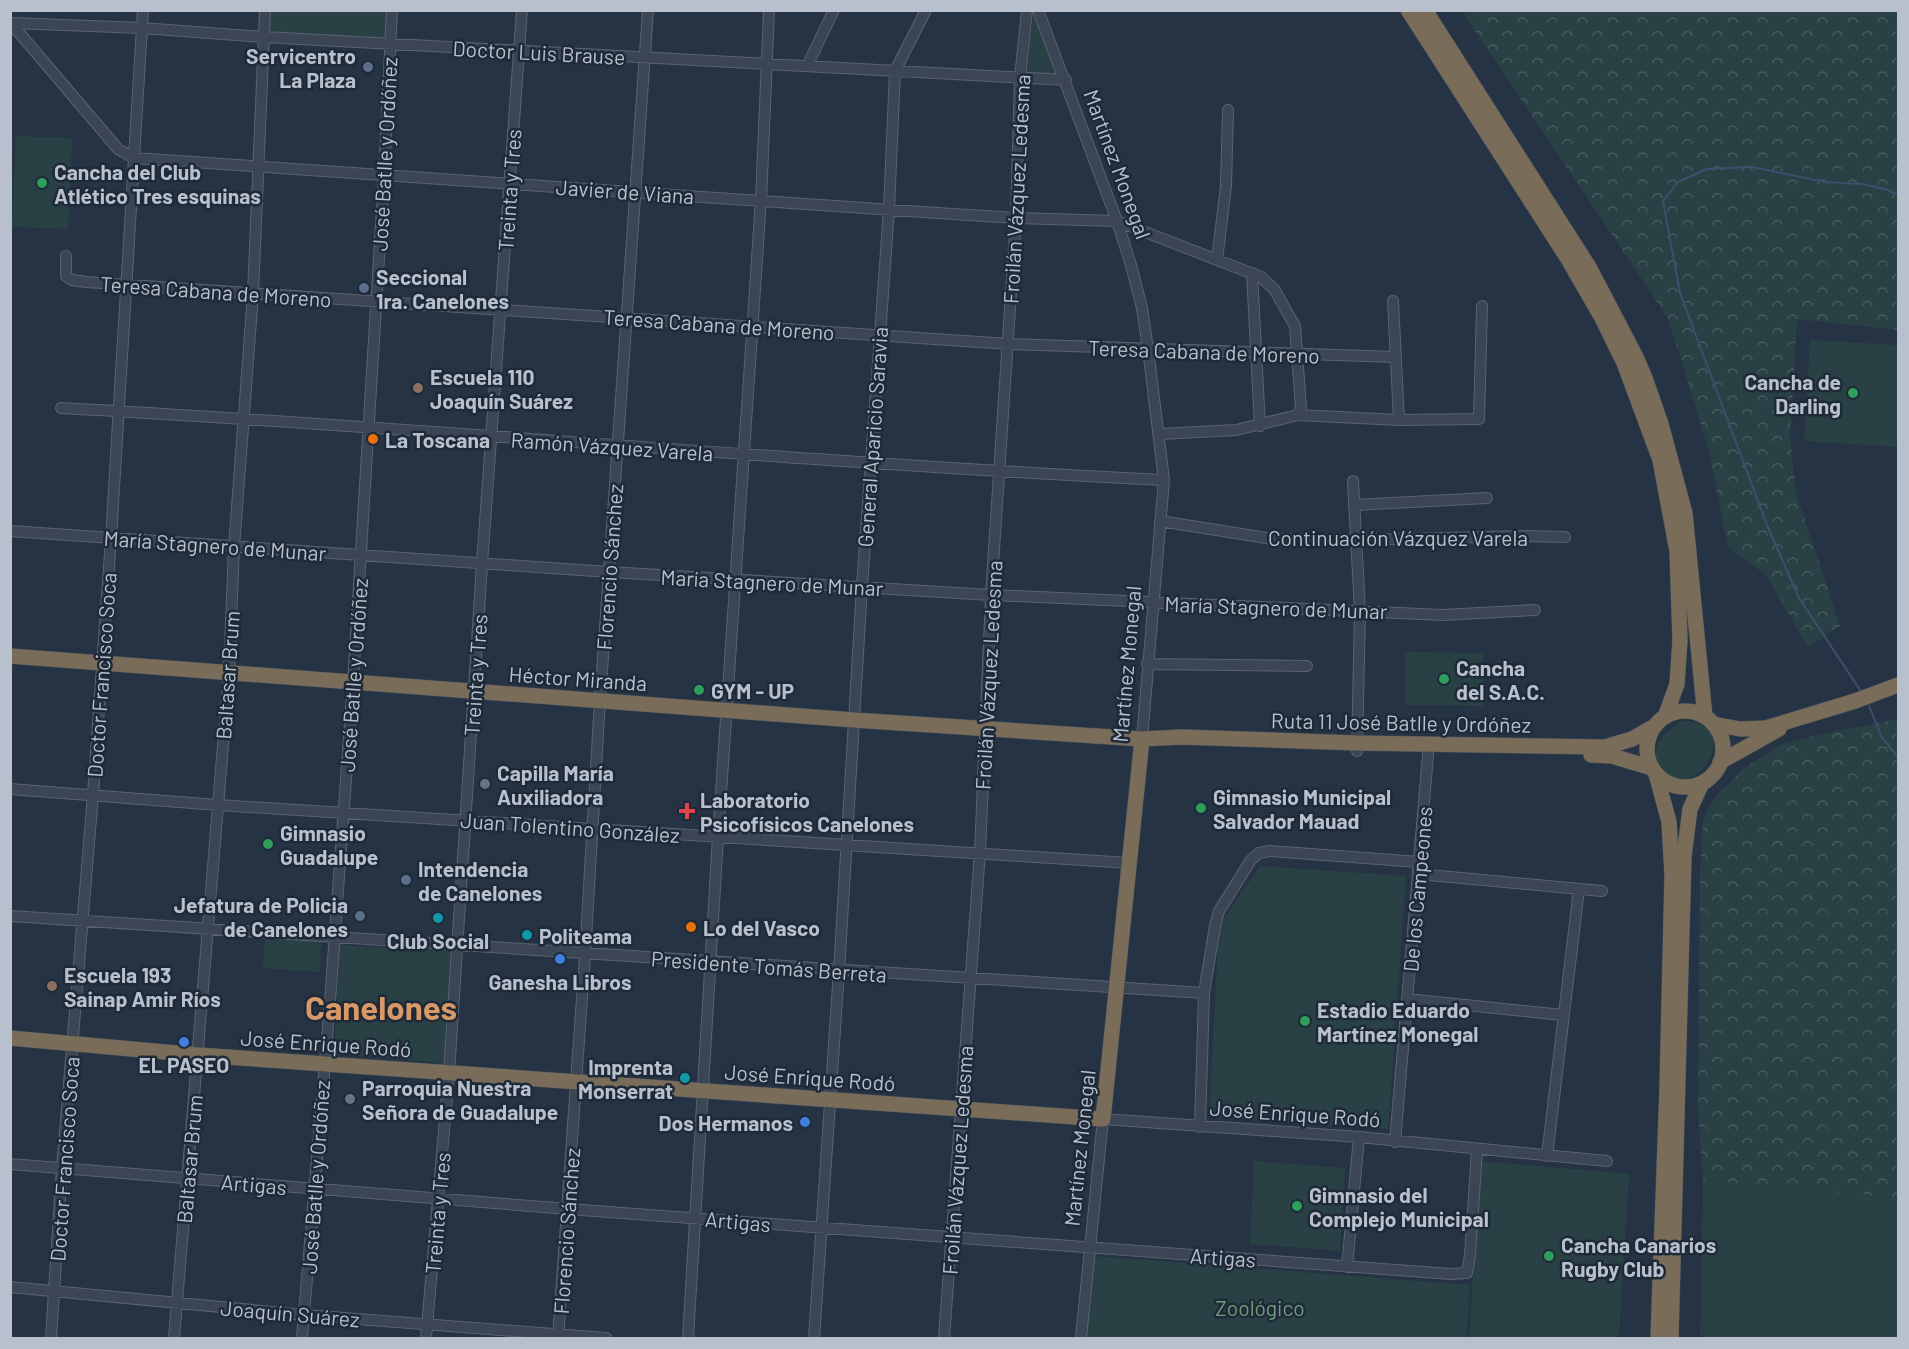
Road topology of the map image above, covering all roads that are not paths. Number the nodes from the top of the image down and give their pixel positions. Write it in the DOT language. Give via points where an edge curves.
graph roads {
  1 [pos="143,10"];
  2 [pos="266,10"];
  3 [pos="392,10"];
  4 [pos="522,10"];
  5 [pos="648,10"];
  6 [pos="770,10"];
  7 [pos="834,10"];
  8 [pos="926,10"];
  9 [pos="1028,10"];
  10 [pos="1038,10"];
  11 [pos="1408,10"];
  12 [pos="1425,10"];
  13 [pos="11,23"];
  14 [pos="142,28"];
  15 [pos="264,37"];
  16 [pos="390,44"];
  17 [pos="519,51"];
  18 [pos="645,58"];
  19 [pos="766,64"];
  20 [pos="807,66"];
  21 [pos="895,71"];
  22 [pos="1020,78"];
  23 [pos="1066,80"];
  24 [pos="1227,110"];
  25 [pos="134,158"];
  26 [pos="260,166"];
  27 [pos="384,176"];
  28 [pos="510,184"];
  29 [pos="635,192"];
  30 [pos="761,200"];
  31 [pos="890,209"];
  32 [pos="1016,218"];
  33 [pos="1117,221"];
  34 [pos="66,256"];
  35 [pos="1217,260"];
  36 [pos="1252,273"];
  37 [pos="125,285"];
  38 [pos="253,294"];
  39 [pos="376,301"];
  40 [pos="1393,301"];
  41 [pos="1482,306"];
  42 [pos="500,309"];
  43 [pos="626,318"];
  44 [pos="752,326"];
  45 [pos="880,335"];
  46 [pos="1009,344"];
  47 [pos="1148,349"];
  48 [pos="1256,353"];
  49 [pos="1298,354"];
  50 [pos="1395,357"];
  51 [pos="61,408"];
  52 [pos="119,411"];
  53 [pos="1298,416"];
  54 [pos="242,419"];
  55 [pos="1399,420"];
  56 [pos="1260,426"];
  57 [pos="368,429"];
  58 [pos="1160,434"];
  59 [pos="491,437"];
  60 [pos="617,445"];
  61 [pos="744,455"];
  62 [pos="870,463"];
  63 [pos="1000,472"];
  64 [pos="1164,480"];
  65 [pos="1353,481"];
  66 [pos="1487,498"];
  67 [pos="1354,505"];
  68 [pos="1160,521"];
  69 [pos="10,531"];
  70 [pos="1565,537"];
  71 [pos="111,538"];
  72 [pos="1357,540"];
  73 [pos="234,547"];
  74 [pos="360,556"];
  75 [pos="482,564"];
  76 [pos="609,573"];
  77 [pos="736,580"];
  78 [pos="862,587"];
  79 [pos="992,595"];
  80 [pos="1152,602"];
  81 [pos="1535,610"];
  82 [pos="1360,611"];
  83 [pos="10,656"];
  84 [pos="102,663"];
  85 [pos="1147,664"];
  86 [pos="1306,666"];
  87 [pos="229,673"];
  88 [pos="353,682"];
  89 [pos="1899,685"];
  90 [pos="474,691"];
  91 [pos="600,700"];
  92 [pos="727,710"];
  93 [pos="854,720"];
  94 [pos="1794,720"];
  95 [pos="1660,721"];
  96 [pos="1709,721"];
  97 [pos="984,730"];
  98 [pos="1141,743"];
  99 [pos="1357,747"];
  100 [pos="1429,748"];
  101 [pos="1720,762"];
  102 [pos="1654,771"];
  103 [pos="1702,783"];
  104 [pos="10,789"];
  105 [pos="93,795"];
  106 [pos="218,805"];
  107 [pos="344,813"];
  108 [pos="466,821"];
  109 [pos="592,828"];
  110 [pos="718,837"];
  111 [pos="847,845"];
  112 [pos="980,852"];
  113 [pos="1419,862"];
  114 [pos="1130,863"];
  115 [pos="1418,874"];
  116 [pos="1579,889"];
  117 [pos="1602,891"];
  118 [pos="10,916"];
  119 [pos="83,921"];
  120 [pos="208,929"];
  121 [pos="334,937"];
  122 [pos="456,946"];
  123 [pos="585,955"];
  124 [pos="711,963"];
  125 [pos="840,971"];
  126 [pos="970,978"];
  127 [pos="1117,987"];
  128 [pos="1204,993"];
  129 [pos="1407,999"];
  130 [pos="1563,1015"];
  131 [pos="10,1038"];
  132 [pos="72,1043"];
  133 [pos="198,1054"];
  134 [pos="324,1064"];
  135 [pos="449,1072"];
  136 [pos="576,1082"];
  137 [pos="703,1090"];
  138 [pos="831,1100"];
  139 [pos="962,1108"];
  140 [pos="1103,1119"];
  141 [pos="1200,1126"];
  142 [pos="1359,1137"];
  143 [pos="1395,1142"];
  144 [pos="1477,1150"];
  145 [pos="1547,1156"];
  146 [pos="1607,1161"];
  147 [pos="10,1164"];
  148 [pos="62,1168"];
  149 [pos="188,1178"];
  150 [pos="314,1189"];
  151 [pos="438,1198"];
  152 [pos="568,1209"];
  153 [pos="695,1217"];
  154 [pos="822,1227"];
  155 [pos="952,1236"];
  156 [pos="1090,1247"];
  157 [pos="1347,1267"];
  158 [pos="10,1287"];
  159 [pos="55,1292"];
  160 [pos="177,1304"];
  161 [pos="305,1315"];
  162 [pos="427,1324"];
  163 [pos="558,1337"];
  164 [pos="51,1338"];
  165 [pos="174,1338"];
  166 [pos="302,1338"];
  167 [pos="426,1338"];
  168 [pos="606,1338"];
  169 [pos="688,1338"];
  170 [pos="814,1338"];
  171 [pos="944,1338"];
  172 [pos="1081,1338"];
  173 [pos="1658,1338"];
  174 [pos="1671,1338"];
  1 -- 14 [label="street, Doctor Francisco Soca"];
  2 -- 15 [label="street, Baltasar Brum"];
  3 -- 16 [label="street, José Batlle y Ordóñez"];
  4 -- 17 [label="street, Treinta y Tres"];
  5 -- 18 [label="street, Florencio Sánchez"];
  6 -- 19 [label="street"];
  7 -- 20 [label="street"];
  8 -- 21 [label="street, General Aparicio Saravia"];
  9 -- 22 [label="street, Froilán Vázquez Ledesma"];
  10 -- 23 [label="street, Martínez Monegal"];
  11 -- 95 [label="highway" via="1602,318 1624,363 1660,460 1678,572 1679,667 1677,684"];
  12 -- 96 [label="highway" via="1589,267 1645,378 1685,513"];
  13 -- 14 [label="street, Doctor Luis Brause"];
  13 -- 25 [label="street" via="118,148"];
  14 -- 15 [label="street, Doctor Luis Brause"];
  14 -- 25 [label="street, Doctor Francisco Soca"];
  15 -- 16 [label="street, Doctor Luis Brause"];
  15 -- 26 [label="street, Baltasar Brum"];
  16 -- 17 [label="street, Doctor Luis Brause"];
  16 -- 27 [label="street, José Batlle y Ordóñez"];
  17 -- 18 [label="street, Doctor Luis Brause"];
  17 -- 28 [label="street, Treinta y Tres"];
  18 -- 19 [label="street, Doctor Luis Brause"];
  18 -- 29 [label="street, Florencio Sánchez"];
  19 -- 20 [label="street, Doctor Luis Brause"];
  19 -- 30 [label="street"];
  20 -- 21 [label="street, Doctor Luis Brause"];
  21 -- 22 [label="street, Doctor Luis Brause"];
  21 -- 31 [label="street, General Aparicio Saravia"];
  22 -- 23 [label="street, Doctor Luis Brause"];
  22 -- 32 [label="street, Froilán Vázquez Ledesma"];
  23 -- 33 [label="street, Martínez Monegal"];
  24 -- 35 [label="street" via="1226,186"];
  25 -- 26 [label="street, Javier de Viana"];
  25 -- 37 [label="street, Doctor Francisco Soca"];
  26 -- 27 [label="street, Javier de Viana"];
  26 -- 38 [label="street, Baltasar Brum"];
  27 -- 28 [label="street, Javier de Viana"];
  27 -- 39 [label="street, José Batlle y Ordóñez"];
  28 -- 29 [label="street, Javier de Viana"];
  28 -- 42 [label="street, Treinta y Tres"];
  29 -- 30 [label="street, Javier de Viana"];
  29 -- 43 [label="street, Florencio Sánchez"];
  30 -- 31 [label="street, Javier de Viana"];
  30 -- 44 [label="street"];
  31 -- 32 [label="street, Javier de Viana"];
  31 -- 45 [label="street, General Aparicio Saravia"];
  32 -- 33 [label="street, Javier de Viana"];
  32 -- 46 [label="street, Froilán Vázquez Ledesma"];
  33 -- 35 [label="street, Javier de Viana"];
  33 -- 47 [label="street, Martínez Monegal" via="1142,308"];
  34 -- 37 [label="street, Teresa Cabana de Moreno" via="66,276 72,280"];
  35 -- 36 [label="street, Javier de Viana"];
  36 -- 48 [label="street"];
  36 -- 49 [label="street, Javier de Viana" via="1261,277 1282,300 1295,326"];
  37 -- 38 [label="street, Teresa Cabana de Moreno"];
  37 -- 52 [label="street, Doctor Francisco Soca"];
  38 -- 39 [label="street, Teresa Cabana de Moreno"];
  38 -- 54 [label="street, Baltasar Brum"];
  39 -- 42 [label="street, Teresa Cabana de Moreno"];
  39 -- 57 [label="street, José Batlle y Ordóñez"];
  40 -- 50 [label="street"];
  41 -- 55 [label="street" via="1479,418"];
  42 -- 43 [label="street, Teresa Cabana de Moreno"];
  42 -- 59 [label="street, Treinta y Tres"];
  43 -- 44 [label="street, Teresa Cabana de Moreno"];
  43 -- 60 [label="street, Florencio Sánchez"];
  44 -- 45 [label="street, Teresa Cabana de Moreno"];
  44 -- 61 [label="street"];
  45 -- 46 [label="street, Teresa Cabana de Moreno"];
  45 -- 62 [label="street, General Aparicio Saravia"];
  46 -- 47 [label="street, Teresa Cabana de Moreno"];
  46 -- 63 [label="street, Froilán Vázquez Ledesma"];
  47 -- 48 [label="street, Teresa Cabana de Moreno"];
  47 -- 58 [label="street, Martínez Monegal"];
  48 -- 49 [label="street, Teresa Cabana de Moreno"];
  48 -- 56 [label="street"];
  49 -- 50 [label="street, Teresa Cabana de Moreno"];
  49 -- 53 [label="street, Javier de Viana"];
  50 -- 55 [label="street"];
  51 -- 52 [label="street, Ramón Vázquez Varela"];
  52 -- 54 [label="street, Ramón Vázquez Varela"];
  52 -- 71 [label="street, Doctor Francisco Soca"];
  53 -- 55 [label="street"];
  53 -- 56 [label="street"];
  54 -- 57 [label="street, Ramón Vázquez Varela"];
  54 -- 73 [label="street, Baltasar Brum"];
  56 -- 58 [label="street"];
  57 -- 59 [label="street, Ramón Vázquez Varela"];
  57 -- 74 [label="street, José Batlle y Ordóñez"];
  58 -- 64 [label="street, Martínez Monegal"];
  59 -- 60 [label="street, Ramón Vázquez Varela"];
  59 -- 75 [label="street, Treinta y Tres"];
  60 -- 61 [label="street, Ramón Vázquez Varela"];
  60 -- 76 [label="street, Florencio Sánchez"];
  61 -- 62 [label="street, Ramón Vázquez Varela"];
  61 -- 77 [label="street"];
  62 -- 63 [label="street, Ramón Vázquez Varela"];
  62 -- 78 [label="street, General Aparicio Saravia"];
  63 -- 64 [label="street, Ramón Vázquez Varela"];
  63 -- 79 [label="street, Froilán Vázquez Ledesma"];
  64 -- 68 [label="street, Martínez Monegal"];
  65 -- 67 [label="street"];
  66 -- 67 [label="street"];
  67 -- 72 [label="street"];
  68 -- 72 [label="street, Continuación Vázquez Varela" via="1273,539"];
  68 -- 80 [label="street, Martínez Monegal"];
  69 -- 71 [label="street, María Stagnero de Munar"];
  70 -- 72 [label="street, Continuación Vázquez Varela"];
  71 -- 73 [label="street, María Stagnero de Munar"];
  71 -- 84 [label="street, Doctor Francisco Soca"];
  72 -- 82 [label="street"];
  73 -- 74 [label="street, María Stagnero de Munar"];
  73 -- 87 [label="street, Baltasar Brum"];
  74 -- 75 [label="street, María Stagnero de Munar"];
  74 -- 88 [label="street, José Batlle y Ordóñez"];
  75 -- 76 [label="street, María Stagnero de Munar"];
  75 -- 90 [label="street, Treinta y Tres"];
  76 -- 77 [label="street, María Stagnero de Munar"];
  76 -- 91 [label="street, Florencio Sánchez"];
  77 -- 78 [label="street, María Stagnero de Munar"];
  77 -- 92 [label="street"];
  78 -- 79 [label="street, María Stagnero de Munar"];
  78 -- 93 [label="street, General Aparicio Saravia"];
  79 -- 80 [label="street, María Stagnero de Munar"];
  79 -- 97 [label="street, Froilán Vázquez Ledesma"];
  80 -- 82 [label="street, María Stagnero de Munar"];
  80 -- 85 [label="street, Martínez Monegal"];
  81 -- 82 [label="street, María Stagnero de Munar" via="1443,615"];
  82 -- 99 [label="street"];
  83 -- 84 [label="highway, Héctor Miranda"];
  84 -- 87 [label="highway, Héctor Miranda"];
  84 -- 105 [label="street, Doctor Francisco Soca"];
  85 -- 86 [label="street"];
  85 -- 98 [label="street, Martínez Monegal"];
  87 -- 88 [label="highway, Héctor Miranda"];
  87 -- 106 [label="street, Baltasar Brum"];
  88 -- 90 [label="highway, Héctor Miranda"];
  88 -- 107 [label="street, José Batlle y Ordóñez"];
  89 -- 94 [label="highway"];
  90 -- 91 [label="highway, Héctor Miranda"];
  90 -- 108 [label="street, Treinta y Tres"];
  91 -- 92 [label="highway, Héctor Miranda"];
  91 -- 109 [label="street, Florencio Sánchez"];
  92 -- 93 [label="highway, Héctor Miranda"];
  92 -- 110 [label="street"];
  93 -- 97 [label="highway, Héctor Miranda"];
  93 -- 111 [label="street, General Aparicio Saravia"];
  94 -- 96 [label="highway" via="1752,729"];
  94 -- 101 [label="highway"];
  95 -- 96 [label="highway" via="1681,712"];
  95 -- 100 [label="highway, Ruta 11 José Batlle y Ordóñez" via="1632,739 1605,747"];
  95 -- 102 [label="highway" via="1648,742 1648,760"];
  96 -- 101 [label="highway" via="1722,742"];
  97 -- 98 [label="highway, Héctor Miranda"];
  97 -- 112 [label="street, Froilán Vázquez Ledesma"];
  98 -- 99 [label="highway, Ruta 11 José Batlle y Ordóñez" via="1182,737"];
  98 -- 114 [label="highway, Martínez Monegal"];
  99 -- 100 [label="highway, Ruta 11 José Batlle y Ordóñez"];
  100 -- 102 [label="highway, Ruta 11 José Batlle y Ordóñez" via="1612,756"];
  100 -- 113 [label="street, De los Campeones"];
  101 -- 103 [label="highway"];
  102 -- 103 [label="highway" via="1669,784 1685,787"];
  102 -- 173 [label="highway" via="1669,822 1671,866"];
  103 -- 174 [label="highway" via="1690,809 1684,856"];
  104 -- 105 [label="street, Juan Tolentino González"];
  105 -- 106 [label="street, Juan Tolentino González"];
  105 -- 119 [label="street, Doctor Francisco Soca"];
  106 -- 107 [label="street, Juan Tolentino González"];
  106 -- 120 [label="street, Baltasar Brum"];
  107 -- 108 [label="street, Juan Tolentino González"];
  107 -- 121 [label="street, José Batlle y Ordóñez"];
  108 -- 109 [label="street, Juan Tolentino González"];
  108 -- 122 [label="street, Treinta y Tres"];
  109 -- 110 [label="street, Juan Tolentino González"];
  109 -- 123 [label="street, Florencio Sánchez"];
  110 -- 111 [label="street, Juan Tolentino González"];
  110 -- 124 [label="street"];
  111 -- 112 [label="street, Juan Tolentino González"];
  111 -- 125 [label="street, General Aparicio Saravia"];
  112 -- 114 [label="street, Juan Tolentino González"];
  112 -- 126 [label="street, Froilán Vázquez Ledesma"];
  113 -- 115 [label="street, De los Campeones"];
  113 -- 128 [label="street" via="1259,853 1219,911"];
  114 -- 127 [label="highway, Martínez Monegal"];
  115 -- 116 [label="street"];
  115 -- 129 [label="street, De los Campeones"];
  116 -- 117 [label="street"];
  116 -- 130 [label="street"];
  118 -- 119 [label="street, Presidente Tomás Berreta"];
  119 -- 120 [label="street, Presidente Tomás Berreta"];
  119 -- 132 [label="street, Doctor Francisco Soca"];
  120 -- 121 [label="street, Presidente Tomás Berreta"];
  120 -- 133 [label="street, Baltasar Brum"];
  121 -- 122 [label="street, Presidente Tomás Berreta"];
  121 -- 134 [label="street, José Batlle y Ordóñez"];
  122 -- 123 [label="street, Presidente Tomás Berreta"];
  122 -- 135 [label="street, Treinta y Tres"];
  123 -- 124 [label="street, Presidente Tomás Berreta"];
  123 -- 136 [label="street, Florencio Sánchez"];
  124 -- 125 [label="street, Presidente Tomás Berreta"];
  124 -- 137 [label="street"];
  125 -- 126 [label="street, Presidente Tomás Berreta"];
  125 -- 138 [label="street, General Aparicio Saravia"];
  126 -- 127 [label="street, Presidente Tomás Berreta"];
  126 -- 139 [label="street, Froilán Vázquez Ledesma"];
  127 -- 128 [label="street, Presidente Tomás Berreta"];
  127 -- 140 [label="highway, Martínez Monegal"];
  128 -- 141 [label="street"];
  129 -- 130 [label="street"];
  129 -- 143 [label="street, De los Campeones"];
  130 -- 145 [label="street"];
  131 -- 132 [label="highway, José Enrique Rodó"];
  132 -- 133 [label="highway, José Enrique Rodó"];
  132 -- 148 [label="street, Doctor Francisco Soca"];
  133 -- 134 [label="highway, José Enrique Rodó"];
  133 -- 149 [label="street, Baltasar Brum"];
  134 -- 135 [label="highway, José Enrique Rodó"];
  134 -- 150 [label="street, José Batlle y Ordóñez"];
  135 -- 136 [label="highway, José Enrique Rodó"];
  135 -- 151 [label="street, Treinta y Tres"];
  136 -- 137 [label="highway, José Enrique Rodó"];
  136 -- 152 [label="street, Florencio Sánchez"];
  137 -- 138 [label="highway, José Enrique Rodó"];
  137 -- 153 [label="street"];
  138 -- 139 [label="highway, José Enrique Rodó"];
  138 -- 154 [label="street, General Aparicio Saravia"];
  139 -- 140 [label="highway, José Enrique Rodó"];
  139 -- 155 [label="street, Froilán Vázquez Ledesma"];
  140 -- 141 [label="street, José Enrique Rodó"];
  140 -- 156 [label="street, Martínez Monegal"];
  141 -- 142 [label="street, José Enrique Rodó"];
  142 -- 143 [label="street, José Enrique Rodó"];
  142 -- 157 [label="street"];
  143 -- 144 [label="street, José Enrique Rodó"];
  144 -- 145 [label="street, José Enrique Rodó"];
  144 -- 157 [label="street, Artigas" via="1467,1273"];
  145 -- 146 [label="street, José Enrique Rodó"];
  147 -- 148 [label="street, Artigas"];
  148 -- 149 [label="street, Artigas"];
  148 -- 159 [label="street, Doctor Francisco Soca"];
  149 -- 150 [label="street, Artigas"];
  149 -- 160 [label="street, Baltasar Brum"];
  150 -- 151 [label="street, Artigas"];
  150 -- 161 [label="street, José Batlle y Ordóñez"];
  151 -- 152 [label="street, Artigas"];
  151 -- 162 [label="street, Treinta y Tres"];
  152 -- 153 [label="street, Artigas"];
  152 -- 163 [label="street, Florencio Sánchez"];
  153 -- 154 [label="street, Artigas"];
  153 -- 169 [label="street"];
  154 -- 155 [label="street, Artigas"];
  154 -- 170 [label="street, General Aparicio Saravia"];
  155 -- 156 [label="street, Artigas"];
  155 -- 171 [label="street, Froilán Vázquez Ledesma"];
  156 -- 157 [label="street, Artigas"];
  156 -- 172 [label="street, Martínez Monegal"];
  158 -- 159 [label="street, Joaquín Suárez"];
  159 -- 160 [label="street, Joaquín Suárez"];
  159 -- 164 [label="street, Doctor Francisco Soca"];
  160 -- 161 [label="street, Joaquín Suárez"];
  160 -- 165 [label="street, Baltasar Brum"];
  161 -- 162 [label="street, Joaquín Suárez"];
  161 -- 166 [label="street, José Batlle y Ordóñez"];
  162 -- 163 [label="street, Joaquín Suárez"];
  162 -- 167 [label="street, Treinta y Tres"];
  163 -- 168 [label="street, Joaquín Suárez"];
}
